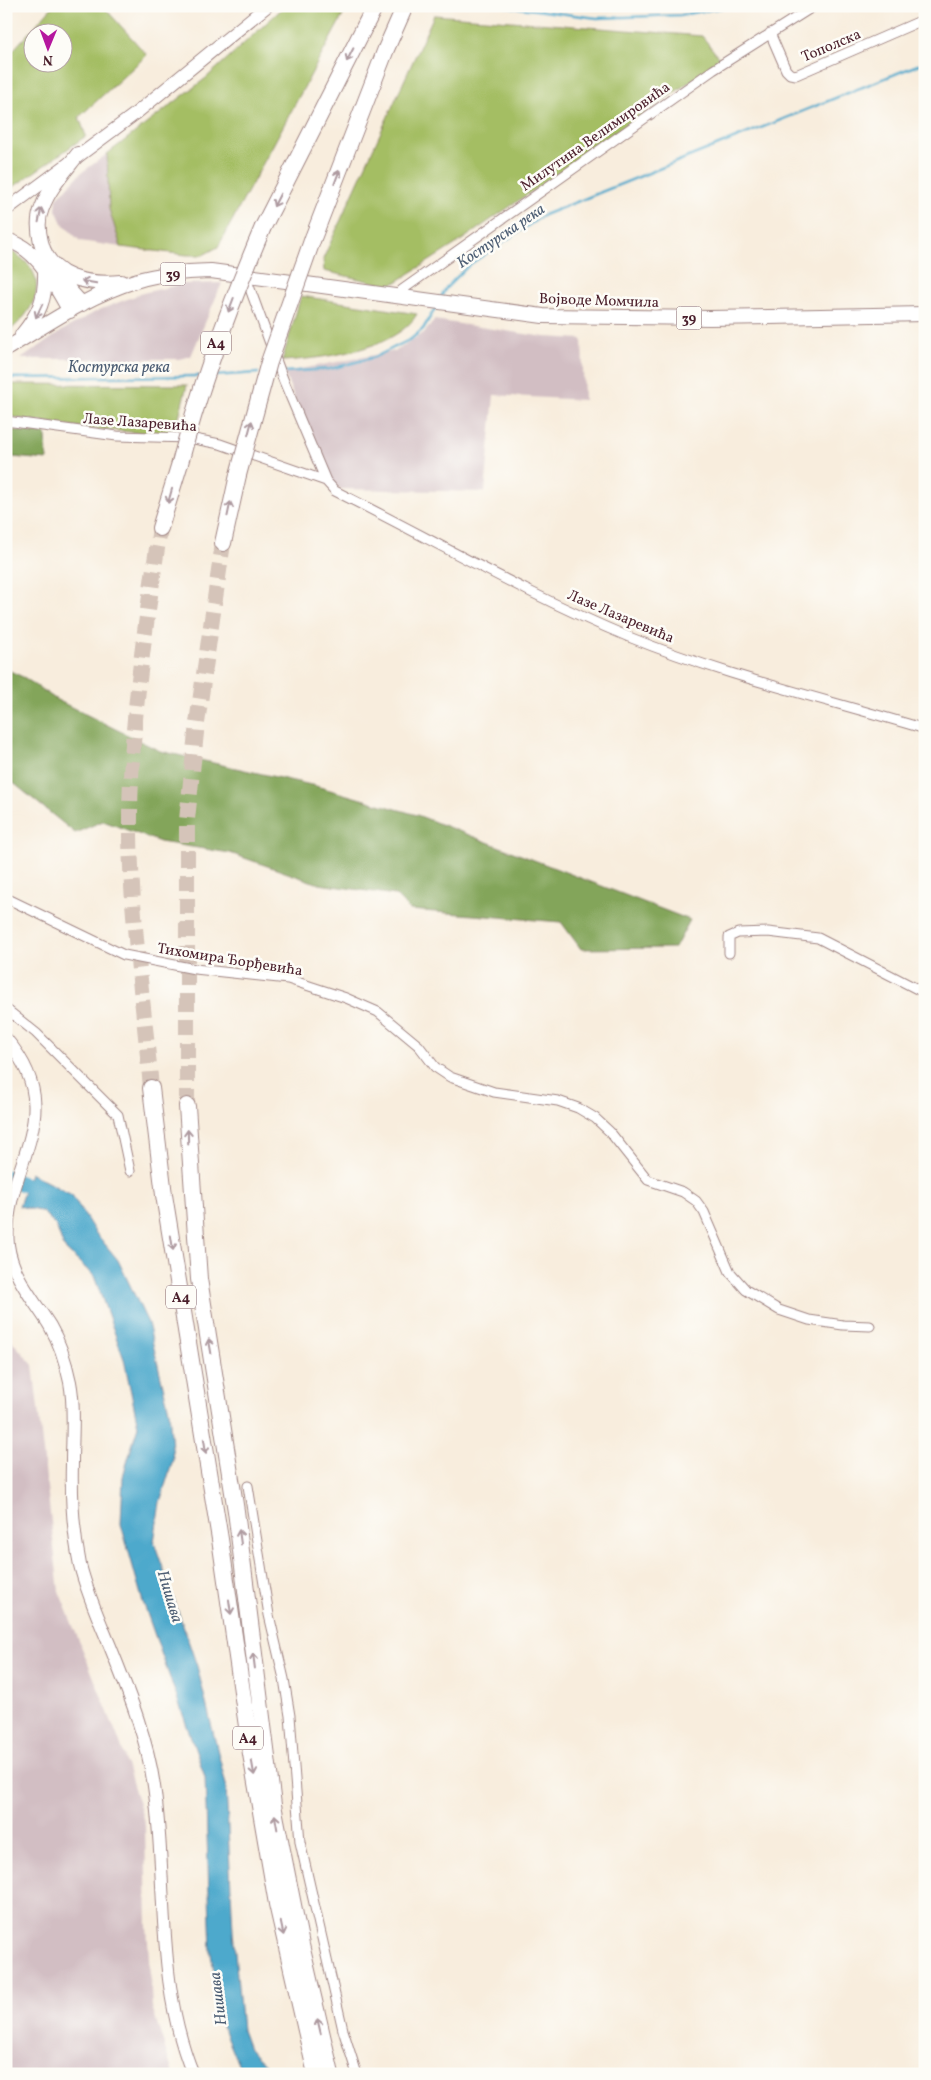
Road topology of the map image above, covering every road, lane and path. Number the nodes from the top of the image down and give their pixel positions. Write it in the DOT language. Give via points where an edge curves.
graph roads {
  1 [pos="268,6"];
  2 [pos="814,6"];
  3 [pos="373,9"];
  4 [pos="403,11"];
  5 [pos="925,19"];
  6 [pos="770,33"];
  7 [pos="78,154"];
  8 [pos="6,210"];
  9 [pos="6,240"];
  10 [pos="51,271"];
  11 [pos="245,275"];
  12 [pos="135,281"];
  13 [pos="399,297"];
  14 [pos="76,307"];
  15 [pos="925,314"];
  16 [pos="10,347"];
  17 [pos="6,421"];
  18 [pos="326,481"];
  19 [pos="160,528"];
  20 [pos="223,543"];
  21 [pos="925,729"];
  22 [pos="6,898"];
  23 [pos="729,952"];
  24 [pos="925,993"];
  25 [pos="6,1009"];
  26 [pos="6,1039"];
  27 [pos="151,1088"];
  28 [pos="187,1106"];
  29 [pos="130,1170"];
  30 [pos="7,1227"];
  31 [pos="870,1326"];
  32 [pos="248,1486"];
  33 [pos="194,2074"];
  34 [pos="316,2074"];
  35 [pos="331,2074"];
  36 [pos="357,2074"];
  1 -- 7 [label="main road" via="135,114"];
  2 -- 6 [label="street, Милутина Велимировића"];
  3 -- 19 [label="highway, A4, one-way, bridge" via="263,227 212,354"];
  20 -- 4 [label="highway, one-way, bridge" via="238,475 270,362 313,238"];
  5 -- 6 [label="street, Тополска" via="796,75 786,70"];
  6 -- 13 [label="street, Милутина Велимировића" via="551,183 402,290"];
  7 -- 8 [label="main road"];
  10 -- 7 [label="main road, one-way" via="42,246 39,219 51,191"];
  9 -- 10 [label="main road" via="24,248"];
  12 -- 10 [label="main road, one-way" via="85,282"];
  10 -- 14 [label="main road"];
  10 -- 16 [label="main road, one-way" via="40,311"];
  11 -- 12 [label="main road, 39" via="183,272"];
  11 -- 13 [label="main road, 39"];
  11 -- 18 [label="street, Лазе Лазаревића" via="283,379"];
  12 -- 14 [label="main road, 39"];
  13 -- 15 [label="main road, Војводе Момчила / 39" via="543,316 586,318"];
  14 -- 16 [label="main road, 39"];
  17 -- 18 [label="street, Лазе Лазаревића" via="117,436 189,438 220,444"];
  18 -- 21 [label="street, Лазе Лазаревића" via="335,491 418,534 631,637 772,687"];
  22 -- 31 [label="street, Тихомира Ђорђевића" via="124,955 195,969 288,979 338,994 378,1012 419,1046 435,1067 450,1077 494,1092 558,1101 578,1108 603,1125 648,1180 683,1192 696,1201 730,1272 746,1290 779,1310 809,1320"];
  23 -- 24 [label="street" via="729,937 738,933 768,932 818,938"];
  25 -- 29 [label="street" via="36,1033 118,1115"];
  26 -- 30 [label="main road" via="20,1057 34,1094 35,1117 12,1197"];
  27 -- 34 [label="highway, A4, one-way" via="164,1195 260,1806 277,1904"];
  35 -- 28 [label="highway, A4, one-way" via="273,1805 232,1484 199,1279"];
  30 -- 33 [label="main road" via="13,1263 25,1290 51,1328 69,1378 73,1406 71,1482 75,1539 85,1582 129,1695 151,1770 160,1840 167,1967 174,2013"];
  32 -- 36 [label="street" via="269,1615 290,1716 300,1842 343,2030"];
}
